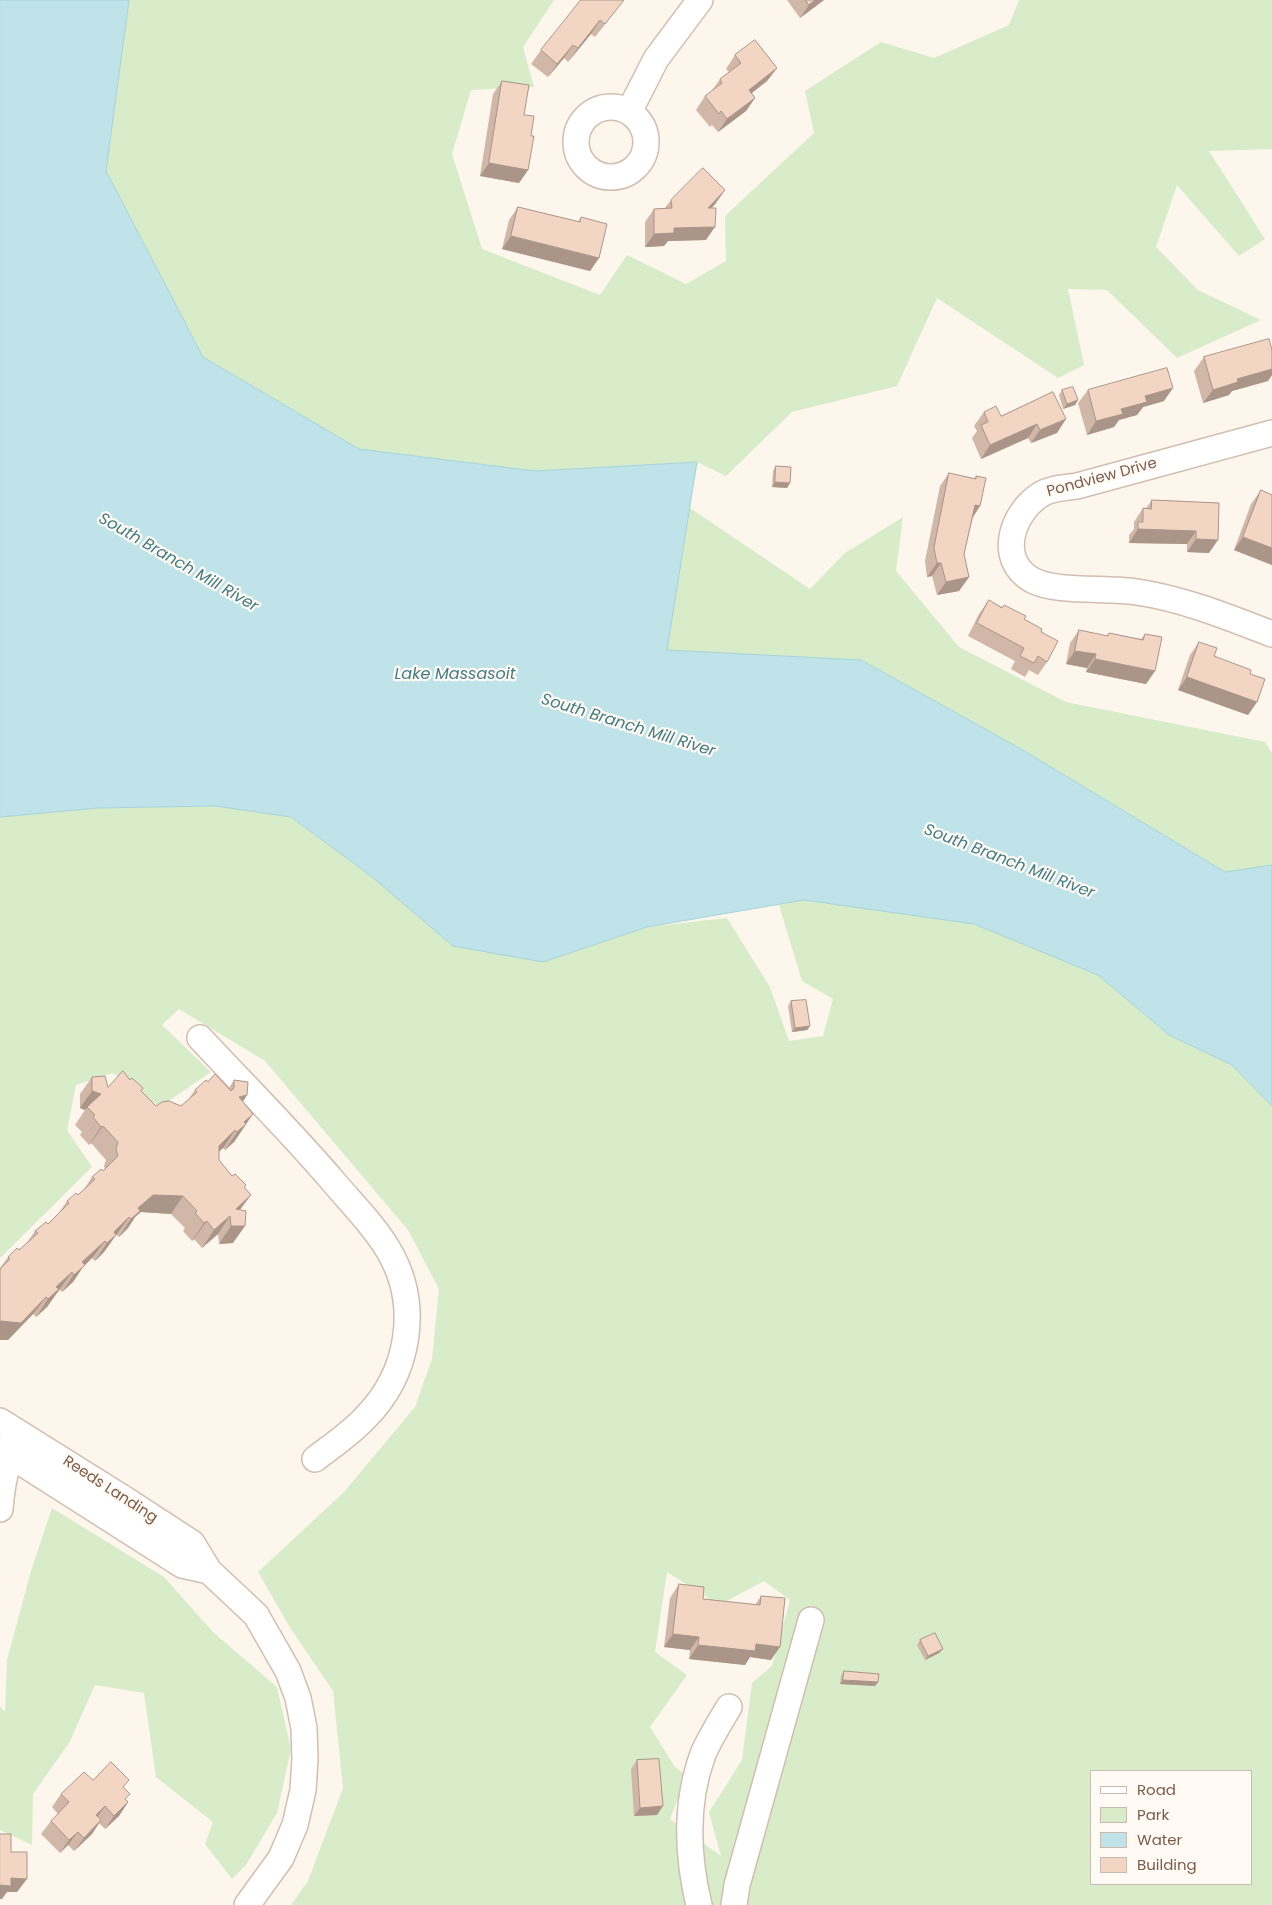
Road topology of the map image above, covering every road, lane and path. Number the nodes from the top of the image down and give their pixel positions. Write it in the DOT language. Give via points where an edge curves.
graph roads {
  1 [pos="700,0"];
  2 [pos="629,112"];
  3 [pos="1272,433"];
  4 [pos="1272,634"];
  5 [pos="200,1038"];
  6 [pos="0,1421"];
  7 [pos="11,1447"];
  8 [pos="314,1459"];
  9 [pos="0,1509"];
  10 [pos="811,1620"];
  11 [pos="729,1707"];
  12 [pos="247,1905"];
  13 [pos="699,1905"];
  14 [pos="734,1905"];
  1 -- 2 [label="street" via="656,59"];
  3 -- 4 [label="street, Pondview Drive" via="1041,494 1017,522 1010,541 1017,568 1042,584 1157,596 1217,613"];
  5 -- 8 [label="street" via="320,1166 377,1233 390,1252 407,1298 406,1344 399,1368 385,1393 366,1418"];
  6 -- 7 [label="street, Reeds Landing"];
  7 -- 9 [label="street"];
  7 -- 12 [label="street, Reeds Landing" via="182,1565 209,1571 256,1615 288,1671 304,1728 303,1790 295,1825 281,1858"];
  10 -- 14 [label="street"];
  11 -- 13 [label="street" via="704,1753 693,1791 690,1840"];
}
